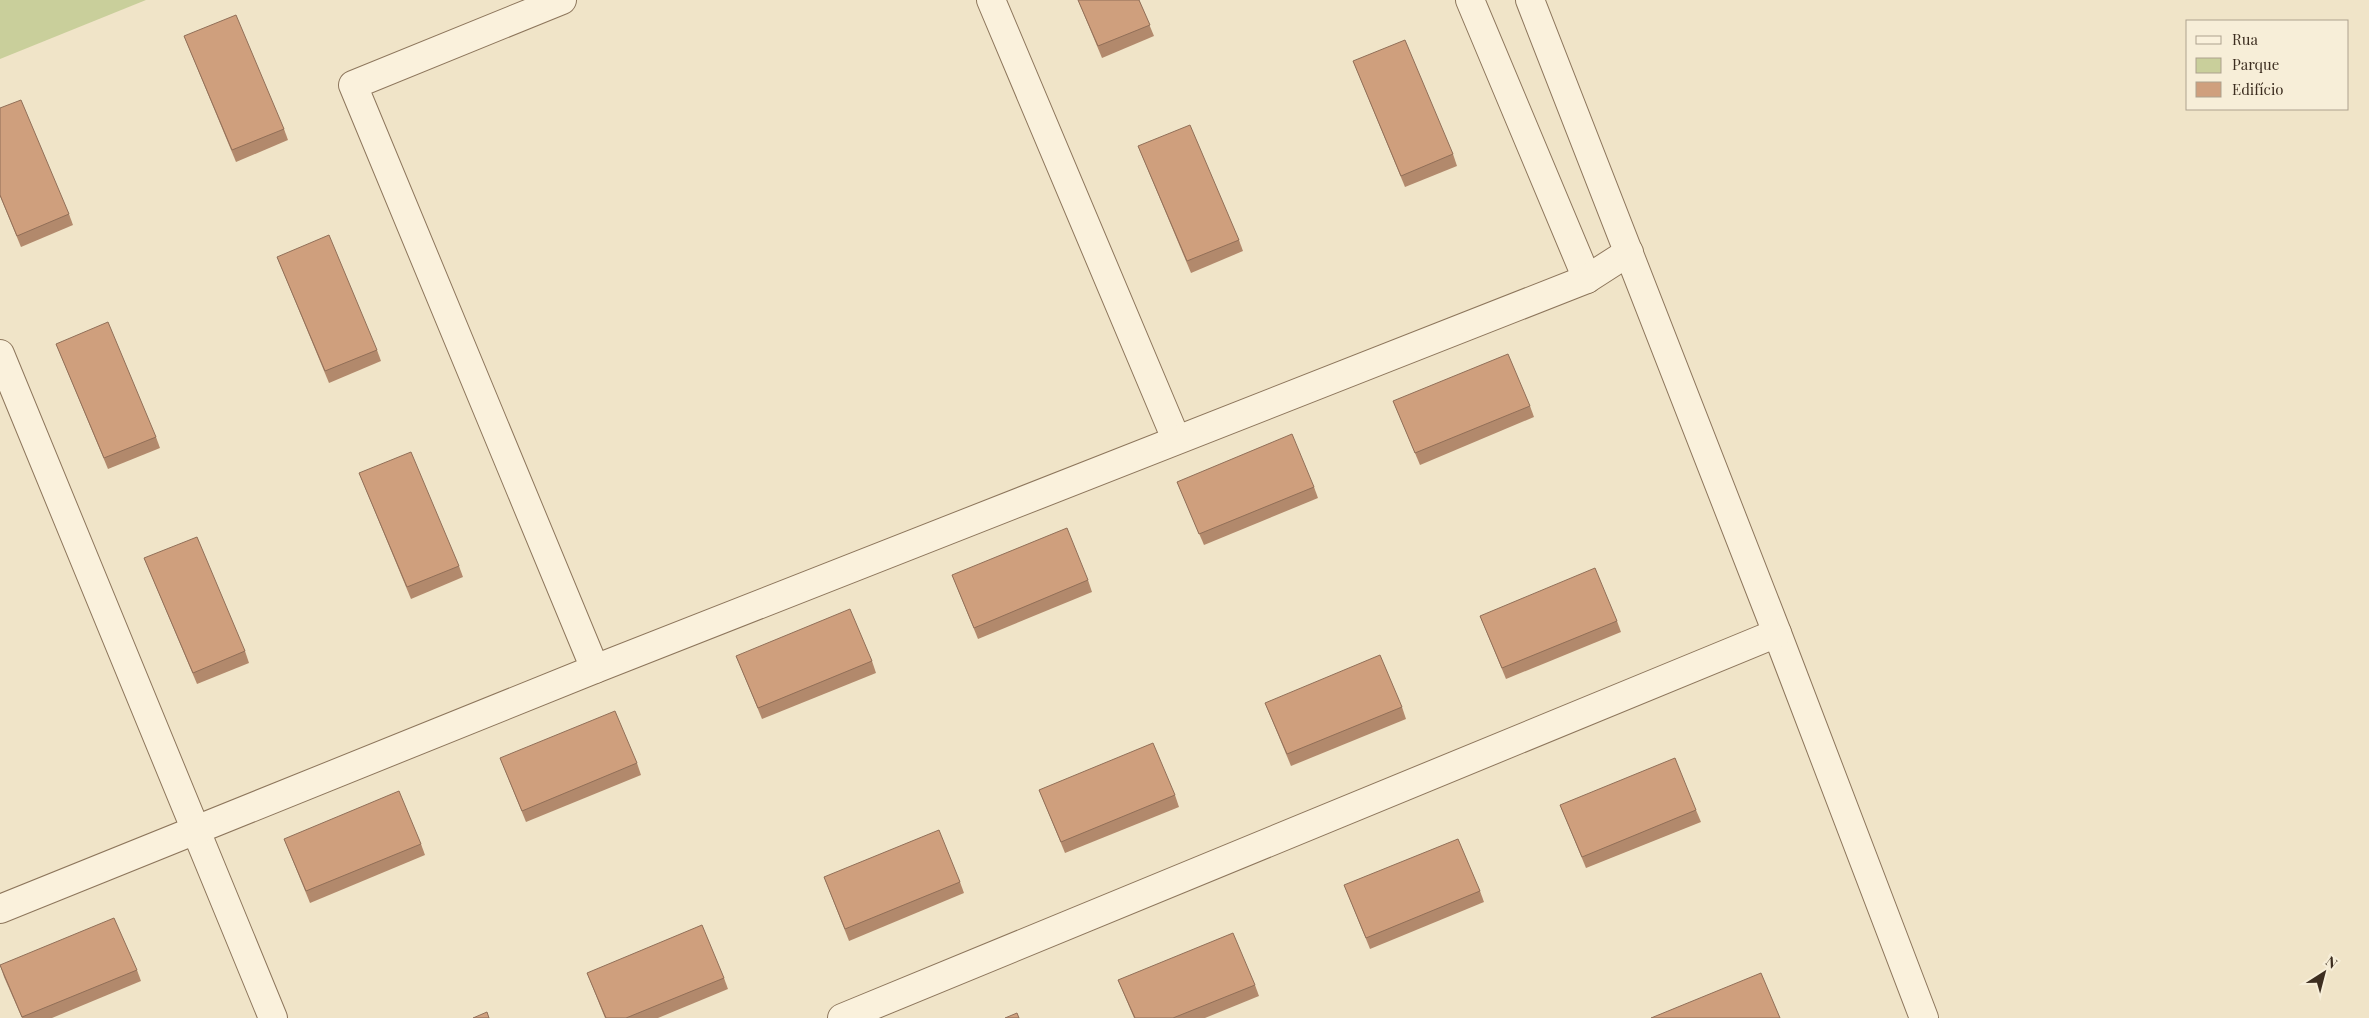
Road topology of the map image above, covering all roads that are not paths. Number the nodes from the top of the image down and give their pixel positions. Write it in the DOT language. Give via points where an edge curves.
graph roads {
  1 [pos="562,0"];
  2 [pos="991,0"];
  3 [pos="1470,0"];
  4 [pos="1530,0"];
  5 [pos="1629,252"];
  6 [pos="1587,279"];
  7 [pos="0,354"];
  8 [pos="1176,439"];
  9 [pos="1777,633"];
  10 [pos="595,669"];
  11 [pos="197,830"];
  12 [pos="0,909"];
  13 [pos="274,1018"];
  14 [pos="842,1018"];
  15 [pos="1924,1018"];
  1 -- 10 [label="street" via="353,85"];
  2 -- 8 [label="street"];
  3 -- 6 [label="street"];
  4 -- 5 [label="street"];
  5 -- 6 [label="street"];
  5 -- 9 [label="street"];
  6 -- 8 [label="street"];
  7 -- 11 [label="street"];
  8 -- 10 [label="street"];
  9 -- 14 [label="street"];
  9 -- 15 [label="street"];
  10 -- 11 [label="street"];
  11 -- 12 [label="street"];
  11 -- 13 [label="street"];
}
